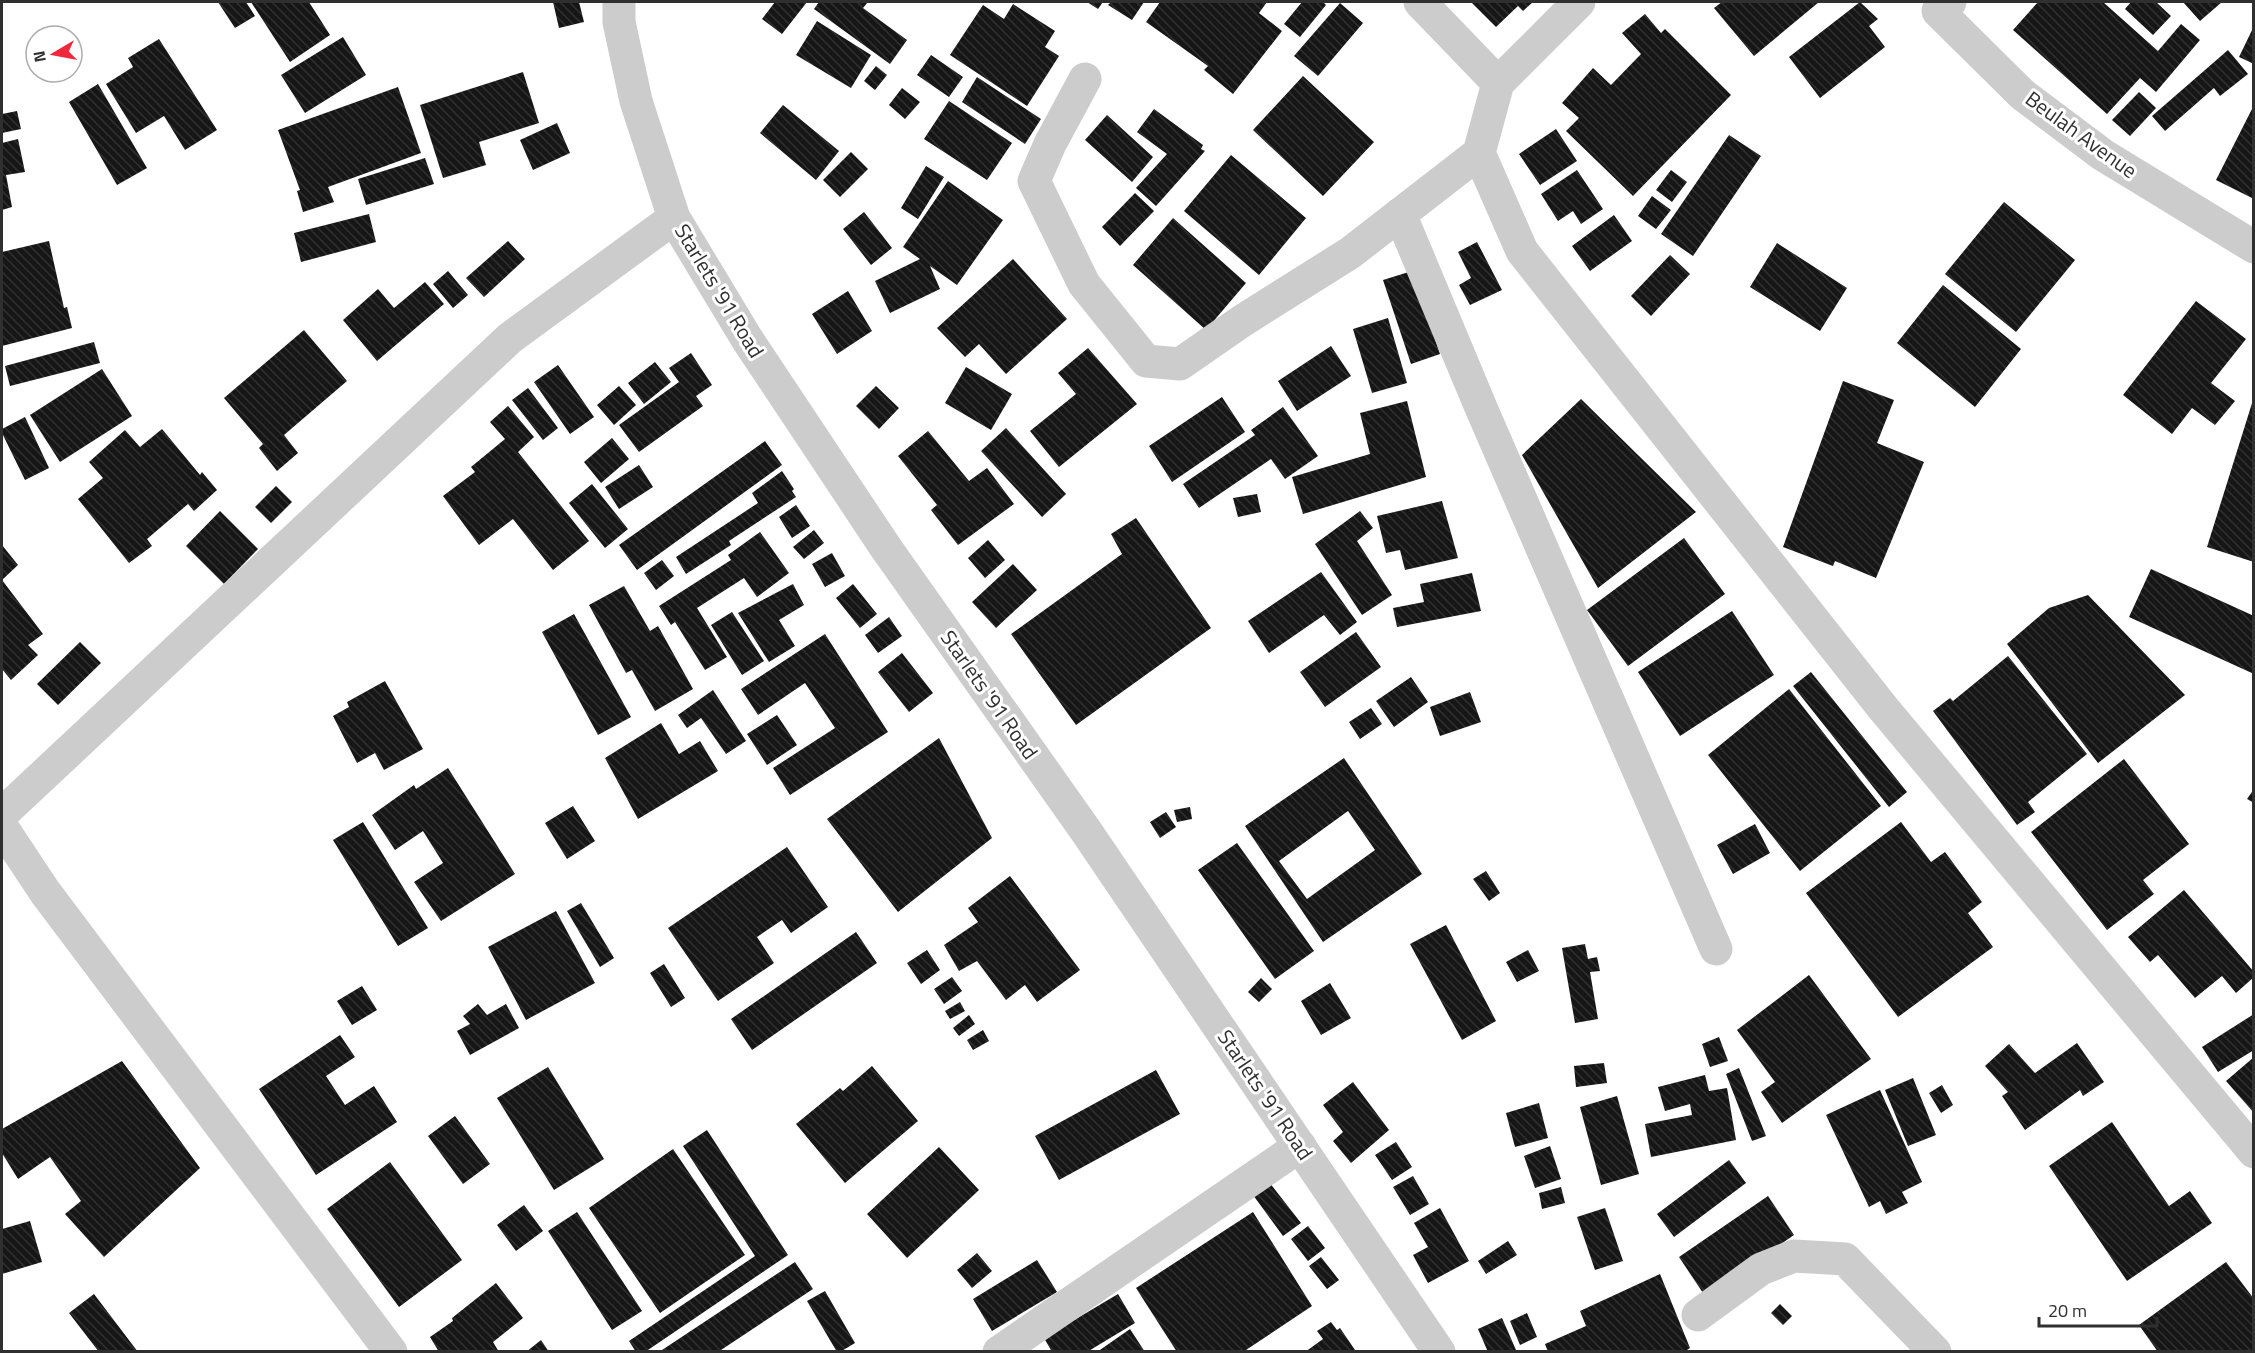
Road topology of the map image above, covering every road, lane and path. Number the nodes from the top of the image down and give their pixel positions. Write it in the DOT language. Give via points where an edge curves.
graph roads {
  1 [pos="618,2"];
  2 [pos="1420,2"];
  3 [pos="1579,2"];
  4 [pos="1940,5"];
  5 [pos="1085,79"];
  6 [pos="1498,83"];
  7 [pos="1479,153"];
  8 [pos="1400,214"];
  9 [pos="674,218"];
  10 [pos="2253,247"];
  11 [pos="2,814"];
  12 [pos="2,827"];
  13 [pos="1716,949"];
  14 [pos="1300,1146"];
  15 [pos="2253,1152"];
  16 [pos="1698,1315"];
  17 [pos="391,1352"];
  18 [pos="999,1352"];
  19 [pos="1439,1352"];
  20 [pos="1935,1352"];
  1 -- 9 [label="street, Starlets '91 Road" via="636,101"];
  2 -- 6 [label="street"];
  3 -- 6 [label="street"];
  4 -- 10 [label="street, Beulah Avenue" via="2023,95 2085,141"];
  5 -- 8 [label="street" via="1034,181 1084,284 1146,361 1180,364 1350,253"];
  6 -- 7 [label="street"];
  7 -- 8 [label="street"];
  7 -- 15 [label="street" via="1522,251 1883,708"];
  8 -- 13 [label="street"];
  9 -- 11 [label="street" via="510,338"];
  9 -- 14 [label="street, Starlets '91 Road" via="747,339 886,548 1086,831"];
  12 -- 17 [label="street" via="45,892"];
  14 -- 18 [label="street"];
  14 -- 19 [label="street, Starlets '91 Road"];
  16 -- 20 [label="street" via="1772,1264 1794,1256 1845,1259"];
}
